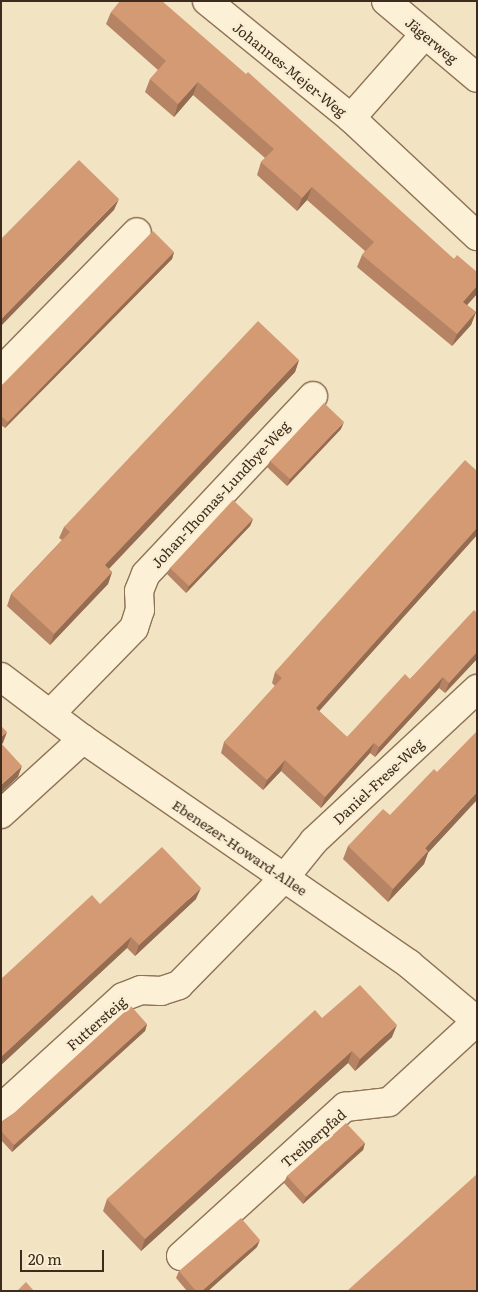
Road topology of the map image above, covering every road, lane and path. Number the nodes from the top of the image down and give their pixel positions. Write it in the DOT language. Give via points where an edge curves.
graph roads {
  1 [pos="206,1"];
  2 [pos="386,1"];
  3 [pos="425,34"];
  4 [pos="477,78"];
  5 [pos="351,118"];
  6 [pos="137,232"];
  7 [pos="477,236"];
  8 [pos="1,371"];
  9 [pos="313,396"];
  10 [pos="1,676"];
  11 [pos="477,689"];
  12 [pos="50,714"];
  13 [pos="83,739"];
  14 [pos="1,814"];
  15 [pos="285,877"];
  16 [pos="477,1021"];
  17 [pos="1,1108"];
  18 [pos="181,1256"];
  1 -- 5 [label="street, Johannes-Mejer-Weg"];
  2 -- 3 [label="street, Jägerweg"];
  3 -- 4 [label="street, Jägerweg"];
  3 -- 5 [label="street, Johannes-Mejer-Weg"];
  5 -- 7 [label="street, Johannes-Mejer-Weg"];
  6 -- 8 [label="street"];
  9 -- 12 [label="street, Johan-Thomas-Lundbye-Weg" via="146,574 139,591 140,610 134,628"];
  10 -- 12 [label="street, Ebenezer-Howard-Allee"];
  11 -- 15 [label="street, Daniel-Frese-Weg" via="314,841"];
  12 -- 13 [label="street, Ebenezer-Howard-Allee"];
  13 -- 14 [label="street"];
  13 -- 15 [label="street, Ebenezer-Howard-Allee"];
  15 -- 16 [label="street, Ebenezer-Howard-Allee" via="409,964"];
  15 -- 17 [label="street, Futtersteig" via="179,985 161,991 141,990 124,997"];
  16 -- 18 [label="street, Treiberpfad" via="389,1102 344,1107"];
}
